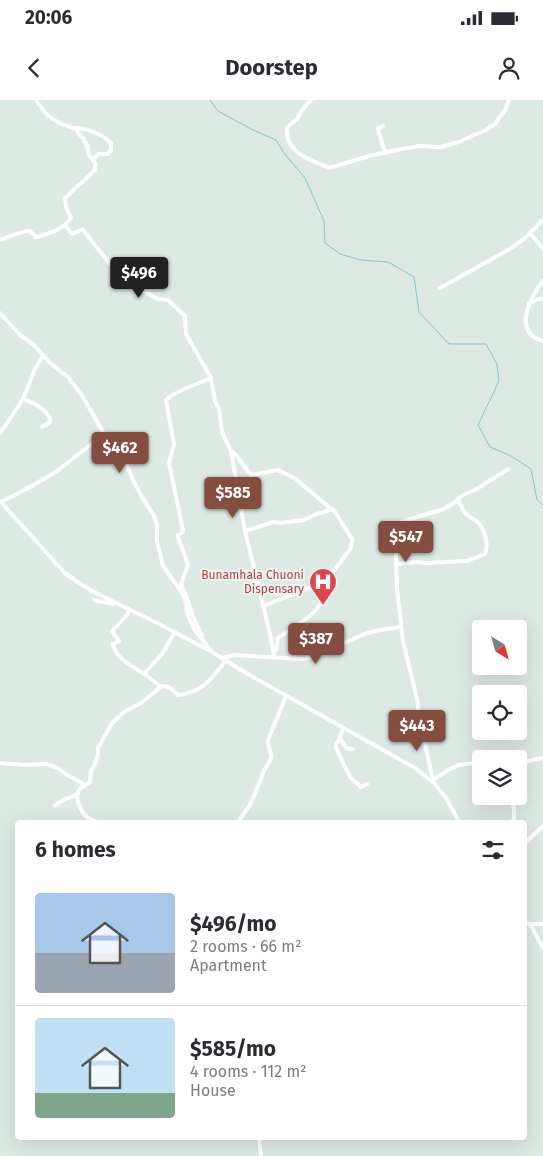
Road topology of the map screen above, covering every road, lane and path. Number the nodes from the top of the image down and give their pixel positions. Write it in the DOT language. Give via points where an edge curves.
graph roads {
  1 [pos="36,100"];
  2 [pos="311,100"];
  3 [pos="509,100"];
  4 [pos="383,126"];
  5 [pos="74,128"];
  6 [pos="385,152"];
  7 [pos="92,159"];
  8 [pos="543,220"];
  9 [pos="65,225"];
  10 [pos="530,233"];
  11 [pos="0,240"];
  12 [pos="543,249"];
  13 [pos="543,281"];
  14 [pos="440,288"];
  15 [pos="543,299"];
  16 [pos="529,303"];
  17 [pos="0,313"];
  18 [pos="543,341"];
  19 [pos="43,356"];
  20 [pos="212,378"];
  21 [pos="23,399"];
  22 [pos="42,427"];
  23 [pos="0,433"];
  24 [pos="104,434"];
  25 [pos="231,451"];
  26 [pos="508,469"];
  27 [pos="457,500"];
  28 [pos="0,502"];
  29 [pos="333,510"];
  30 [pos="245,531"];
  31 [pos="397,564"];
  32 [pos="319,582"];
  33 [pos="94,600"];
  34 [pos="116,603"];
  35 [pos="263,606"];
  36 [pos="128,610"];
  37 [pos="401,627"];
  38 [pos="175,632"];
  39 [pos="205,642"];
  40 [pos="212,652"];
  41 [pos="274,655"];
  42 [pos="224,659"];
  43 [pos="144,674"];
  44 [pos="160,687"];
  45 [pos="286,696"];
  46 [pos="343,728"];
  47 [pos="340,738"];
  48 [pos="353,749"];
  49 [pos="543,758"];
  50 [pos="527,761"];
  51 [pos="0,763"];
  52 [pos="472,763"];
  53 [pos="433,781"];
  54 [pos="367,784"];
  55 [pos="84,786"];
  56 [pos="78,794"];
  57 [pos="513,805"];
  58 [pos="55,806"];
  59 [pos="96,820"];
  60 [pos="239,820"];
  61 [pos="458,820"];
  62 [pos="514,820"];
  63 [pos="543,826"];
  64 [pos="527,841"];
  65 [pos="527,923"];
  66 [pos="530,924"];
  67 [pos="543,924"];
  68 [pos="543,948"];
  69 [pos="259,1140"];
  70 [pos="261,1156"];
  1 -- 5 [label="street" via="48,117"];
  2 -- 6 [label="street" via="287,128 288,138 302,156 330,168"];
  3 -- 6 [label="street" via="495,124 456,143"];
  4 -- 6 [label="street" via="378,130"];
  5 -- 7 [label="street" via="84,138"];
  5 -- 7 [label="street" via="95,131 110,143 108,154 99,154"];
  7 -- 9 [label="street" via="96,164 95,171 64,199 71,218"];
  8 -- 10 [label="street"];
  9 -- 11 [label="street" via="38,237 29,231"];
  9 -- 20 [label="street" via="72,234 82,230 110,264 116,264 142,290 158,299 168,300 183,314 186,334"];
  10 -- 12 [label="street"];
  10 -- 14 [label="street" via="508,250"];
  13 -- 16 [label="street"];
  15 -- 16 [label="street"];
  16 -- 18 [label="street" via="526,326 535,338"];
  17 -- 19 [label="street"];
  19 -- 21 [label="street"];
  19 -- 24 [label="street" via="79,391"];
  20 -- 25 [label="street" via="222,432"];
  20 -- 39 [label="street" via="166,400 174,444 169,463 183,531 178,537 188,563 181,584"];
  21 -- 22 [label="street" via="46,410 50,422"];
  21 -- 23 [label="street"];
  24 -- 28 [label="street" via="56,472"];
  24 -- 39 [label="street" via="118,444 133,480 154,516 162,562 185,599 194,629"];
  25 -- 29 [label="street" via="251,475 279,471 299,480"];
  25 -- 30 [label="street"];
  26 -- 27 [label="street"];
  27 -- 31 [label="street" via="441,510 397,525"];
  27 -- 31 [label="street" via="482,528 487,540 485,554 467,561"];
  28 -- 34 [label="street" via="66,574"];
  29 -- 30 [label="street" via="304,520 274,522"];
  29 -- 32 [label="street" via="351,536 352,544 334,572"];
  30 -- 35 [label="street"];
  31 -- 37 [label="street"];
  32 -- 35 [label="street"];
  32 -- 41 [label="street" via="323,595 319,605 278,638"];
  33 -- 34 [label="street"];
  34 -- 36 [label="street"];
  35 -- 41 [label="street"];
  36 -- 38 [label="street"];
  36 -- 43 [label="street" via="112,631 119,641 114,648 126,662"];
  37 -- 41 [label="street" via="367,633 309,658"];
  37 -- 53 [label="street"];
  38 -- 40 [label="street"];
  38 -- 43 [label="street" via="162,654"];
  39 -- 40 [label="street"];
  40 -- 42 [label="street"];
  41 -- 42 [label="street" via="234,655"];
  42 -- 44 [label="street" via="209,681 197,690 178,695 167,686"];
  42 -- 45 [label="street"];
  43 -- 44 [label="street"];
  44 -- 55 [label="street" via="112,723 98,748 90,782"];
  45 -- 46 [label="street"];
  45 -- 60 [label="street" via="268,740 271,759 250,805"];
  46 -- 47 [label="street"];
  46 -- 53 [label="street"];
  47 -- 48 [label="street" via="346,748"];
  47 -- 54 [label="street" via="336,746 350,778 361,787"];
  49 -- 50 [label="street"];
  51 -- 55 [label="street" via="46,764 58,768"];
  52 -- 53 [label="street" via="460,764"];
  53 -- 61 [label="street"];
  55 -- 56 [label="street"];
  56 -- 58 [label="street" via="63,799"];
  56 -- 59 [label="street" via="81,810 88,818"];
  57 -- 62 [label="street"];
  63 -- 64 [label="street"];
  65 -- 66 [label="street"];
  66 -- 67 [label="street"];
  66 -- 68 [label="street"];
  69 -- 70 [label="street"];
}
